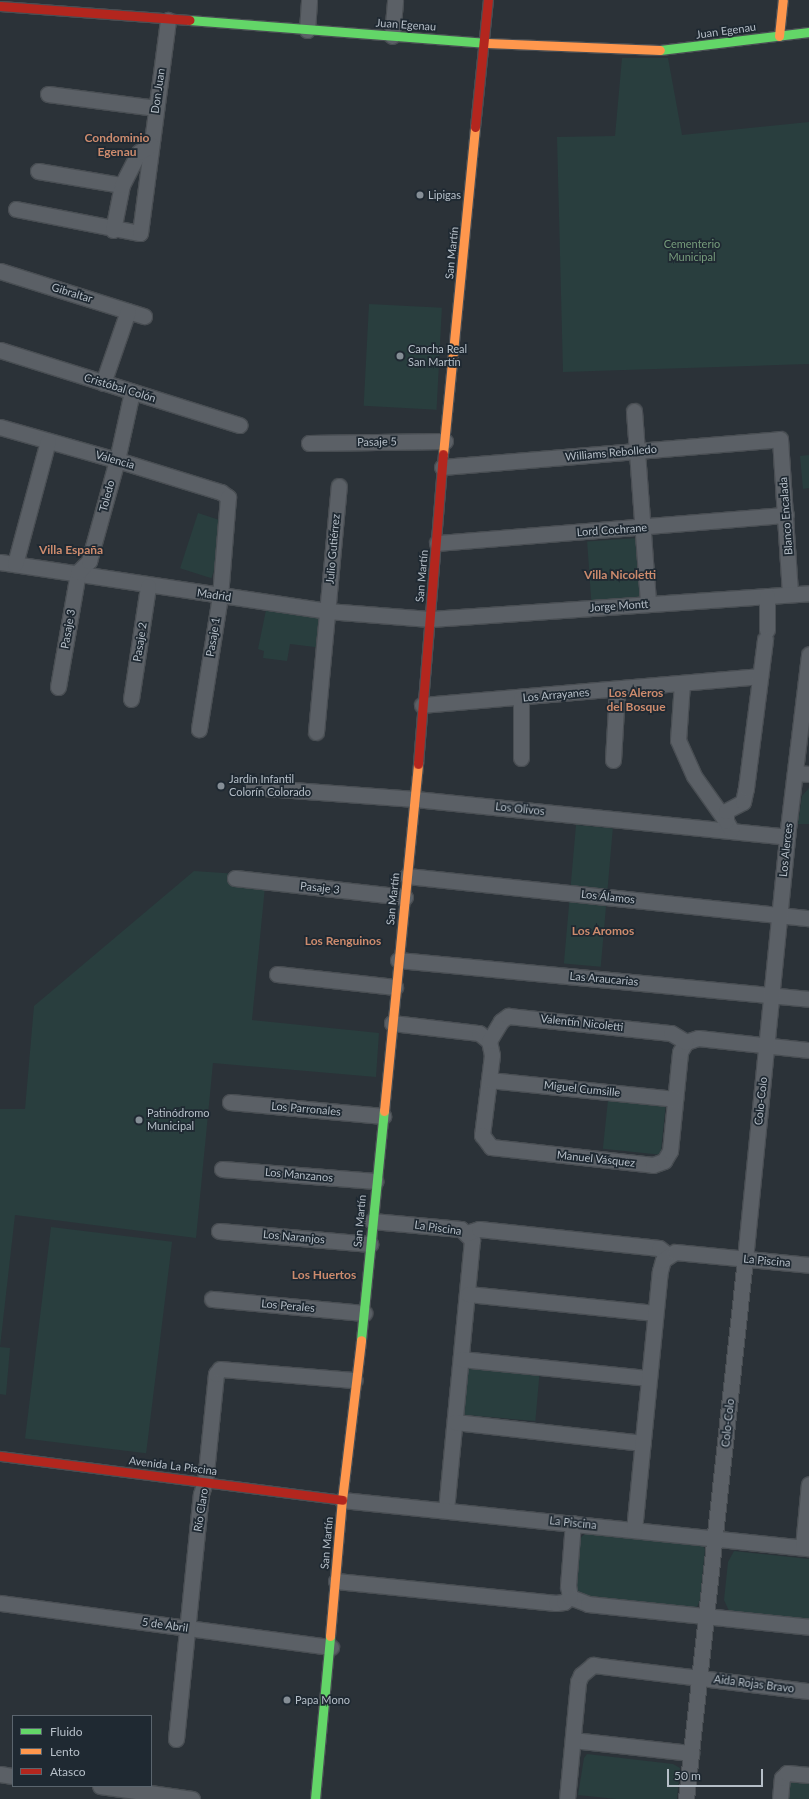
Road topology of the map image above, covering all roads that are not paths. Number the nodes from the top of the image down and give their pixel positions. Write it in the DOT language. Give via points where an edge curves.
graph roads {
  1 [pos="310,0"];
  2 [pos="395,0"];
  3 [pos="488,0"];
  4 [pos="783,0"];
  5 [pos="0,6"];
  6 [pos="168,20"];
  7 [pos="307,30"];
  8 [pos="809,32"];
  9 [pos="392,36"];
  10 [pos="779,36"];
  11 [pos="485,43"];
  12 [pos="48,94"];
  13 [pos="156,108"];
  14 [pos="151,145"];
  15 [pos="38,171"];
  16 [pos="122,185"];
  17 [pos="16,210"];
  18 [pos="113,230"];
  19 [pos="0,271"];
  20 [pos="128,311"];
  21 [pos="144,316"];
  22 [pos="0,350"];
  23 [pos="103,383"];
  24 [pos="132,392"];
  25 [pos="634,411"];
  26 [pos="240,425"];
  27 [pos="0,427"];
  28 [pos="780,439"];
  29 [pos="445,440"];
  30 [pos="48,441"];
  31 [pos="309,443"];
  32 [pos="637,451"];
  33 [pos="117,460"];
  34 [pos="442,467"];
  35 [pos="339,486"];
  36 [pos="228,497"];
  37 [pos="786,515"];
  38 [pos="642,528"];
  39 [pos="437,543"];
  40 [pos="0,562"];
  41 [pos="15,564"];
  42 [pos="78,572"];
  43 [pos="148,586"];
  44 [pos="790,593"];
  45 [pos="809,593"];
  46 [pos="220,596"];
  47 [pos="766,596"];
  48 [pos="648,604"];
  49 [pos="327,611"];
  50 [pos="430,619"];
  51 [pos="809,654"];
  52 [pos="760,676"];
  53 [pos="682,683"];
  54 [pos="58,687"];
  55 [pos="617,690"];
  56 [pos="521,698"];
  57 [pos="131,699"];
  58 [pos="422,705"];
  59 [pos="199,729"];
  60 [pos="316,732"];
  61 [pos="521,758"];
  62 [pos="614,760"];
  63 [pos="802,774"];
  64 [pos="252,787"];
  65 [pos="415,799"];
  66 [pos="728,826"];
  67 [pos="787,836"];
  68 [pos="407,876"];
  69 [pos="234,878"];
  70 [pos="405,897"];
  71 [pos="779,915"];
  72 [pos="809,918"];
  73 [pos="398,960"];
  74 [pos="277,974"];
  75 [pos="395,987"];
  76 [pos="771,995"];
  77 [pos="809,999"];
  78 [pos="392,1023"];
  79 [pos="489,1041"];
  80 [pos="686,1042"];
  81 [pos="766,1047"];
  82 [pos="809,1050"];
  83 [pos="489,1080"];
  84 [pos="675,1099"];
  85 [pos="230,1102"];
  86 [pos="383,1116"];
  87 [pos="222,1169"];
  88 [pos="376,1181"];
  89 [pos="372,1221"];
  90 [pos="219,1231"];
  91 [pos="467,1233"];
  92 [pos="370,1244"];
  93 [pos="668,1255"];
  94 [pos="745,1259"];
  95 [pos="809,1265"];
  96 [pos="468,1294"];
  97 [pos="212,1299"];
  98 [pos="655,1312"];
  99 [pos="364,1313"];
  100 [pos="461,1359"];
  101 [pos="649,1378"];
  102 [pos="355,1380"];
  103 [pos="455,1422"];
  104 [pos="643,1443"];
  105 [pos="0,1456"];
  106 [pos="205,1482"];
  107 [pos="809,1484"];
  108 [pos="342,1500"];
  109 [pos="446,1509"];
  110 [pos="573,1524"];
  111 [pos="634,1530"];
  112 [pos="715,1538"];
  113 [pos="806,1547"];
  114 [pos="336,1582"];
  115 [pos="570,1597"];
  116 [pos="0,1603"];
  117 [pos="707,1616"];
  118 [pos="809,1627"];
  119 [pos="187,1628"];
  120 [pos="331,1647"];
  121 [pos="700,1677"];
  122 [pos="809,1691"];
  123 [pos="176,1739"];
  124 [pos="573,1740"];
  125 [pos="691,1753"];
  126 [pos="0,1774"];
  127 [pos="809,1774"];
  128 [pos="12,1776"];
  129 [pos="107,1787"];
  130 [pos="192,1799"];
  131 [pos="315,1799"];
  132 [pos="567,1799"];
  133 [pos="686,1799"];
  134 [pos="780,1799"];
  1 -- 7 [label="street"];
  2 -- 9 [label="street"];
  3 -- 11 [label="street, San Martín"];
  4 -- 10 [label="street"];
  5 -- 6 [label="street, Juan Egenau"];
  6 -- 7 [label="street, Juan Egenau"];
  6 -- 13 [label="street, Don Juan"];
  7 -- 9 [label="street, Juan Egenau"];
  8 -- 10 [label="street, Juan Egenau"];
  9 -- 11 [label="street, Juan Egenau"];
  10 -- 11 [label="street, Juan Egenau" via="676,50 630,51"];
  11 -- 29 [label="street, San Martín"];
  12 -- 13 [label="street"];
  13 -- 14 [label="street, Don Juan"];
  14 -- 16 [label="street" via="139,152"];
  14 -- 18 [label="street, Don Juan" via="140,233"];
  15 -- 16 [label="street"];
  16 -- 18 [label="street"];
  17 -- 18 [label="street"];
  19 -- 20 [label="street, Gibraltar"];
  20 -- 21 [label="street, Gibraltar"];
  20 -- 23 [label="street"];
  22 -- 23 [label="street, Cristóbal Colón"];
  23 -- 24 [label="street, Cristóbal Colón"];
  24 -- 26 [label="street, Cristóbal Colón"];
  24 -- 33 [label="street, Toledo"];
  25 -- 32 [label="street"];
  27 -- 30 [label="street, Valencia"];
  28 -- 32 [label="street, Williams Rebolledo"];
  28 -- 37 [label="street, Blanco Encalada"];
  29 -- 31 [label="street, Pasaje 5"];
  29 -- 34 [label="street, San Martín"];
  30 -- 33 [label="street, Valencia"];
  30 -- 41 [label="street"];
  32 -- 34 [label="street, Williams Rebolledo"];
  32 -- 38 [label="street"];
  33 -- 36 [label="street, Valencia" via="221,492"];
  33 -- 42 [label="street, Toledo" via="89,561"];
  34 -- 39 [label="street, San Martín"];
  35 -- 49 [label="street, Julio Gutiérrez"];
  36 -- 46 [label="street, Pasaje 1"];
  37 -- 38 [label="street, Lord Cochrane"];
  37 -- 44 [label="street, Blanco Encalada"];
  38 -- 39 [label="street, Lord Cochrane"];
  38 -- 48 [label="street"];
  39 -- 50 [label="street, San Martín"];
  40 -- 41 [label="street, Madrid"];
  41 -- 42 [label="street, Madrid"];
  42 -- 43 [label="street, Madrid"];
  42 -- 54 [label="street, Pasaje 3"];
  43 -- 46 [label="street, Madrid"];
  43 -- 57 [label="street, Pasaje 2"];
  44 -- 45 [label="street, Jorge Montt"];
  44 -- 47 [label="street, Jorge Montt"];
  46 -- 49 [label="street, Madrid"];
  46 -- 59 [label="street, Pasaje 1"];
  47 -- 48 [label="street, Jorge Montt"];
  47 -- 52 [label="street" via="766,634"];
  48 -- 50 [label="street, Jorge Montt"];
  49 -- 50 [label="street, Madrid"];
  49 -- 60 [label="street, Julio Gutiérrez"];
  50 -- 58 [label="street, San Martín"];
  51 -- 63 [label="street, Los Alerces"];
  52 -- 53 [label="street, Los Arrayanes"];
  52 -- 66 [label="street" via="743,802 726,811"];
  53 -- 55 [label="street, Los Arrayanes"];
  53 -- 66 [label="street" via="678,740 694,776"];
  55 -- 56 [label="street, Los Arrayanes"];
  55 -- 62 [label="street"];
  56 -- 58 [label="street, Los Arrayanes"];
  56 -- 61 [label="street"];
  58 -- 65 [label="street, San Martín"];
  63 -- 67 [label="street, Los Alerces"];
  64 -- 65 [label="street, Los Olivos"];
  65 -- 66 [label="street, Los Olivos"];
  65 -- 68 [label="street, San Martín"];
  66 -- 67 [label="street, Los Olivos"];
  67 -- 71 [label="street, Los Alerces"];
  68 -- 70 [label="street, San Martín"];
  68 -- 71 [label="street, Los Álamos"];
  69 -- 70 [label="street, Pasaje 3"];
  70 -- 73 [label="street, San Martín"];
  71 -- 72 [label="street, Los Álamos"];
  71 -- 76 [label="street, Los Alerces"];
  73 -- 75 [label="street, San Martín"];
  73 -- 76 [label="street, Las Araucarias"];
  74 -- 75 [label="street"];
  75 -- 78 [label="street, San Martín"];
  76 -- 77 [label="street, Las Araucarias"];
  76 -- 81 [label="street, Los Alerces"];
  78 -- 79 [label="street" via="479,1033"];
  78 -- 86 [label="street, San Martín"];
  79 -- 80 [label="street, Valentín Nicoletti" via="501,1020 508,1016 671,1033"];
  79 -- 83 [label="street, Manuel Vásquez" via="492,1050"];
  80 -- 81 [label="street" via="698,1038"];
  80 -- 84 [label="street, Manuel Vásquez" via="680,1052"];
  81 -- 82 [label="street"];
  81 -- 94 [label="street, Colo-Colo"];
  83 -- 84 [label="street, Miguel Cumsille"];
  83 -- 84 [label="street, Manuel Vásquez" via="482,1135 491,1147 645,1164 660,1164 668,1155"];
  85 -- 86 [label="street, Los Parronales"];
  86 -- 88 [label="street, San Martín"];
  87 -- 88 [label="street, Los Manzanos"];
  88 -- 89 [label="street, San Martín"];
  89 -- 91 [label="street, La Piscina" via="461,1229"];
  89 -- 92 [label="street, San Martín"];
  90 -- 92 [label="street, Los Naranjos"];
  91 -- 93 [label="street, La Piscina" via="479,1228 660,1248"];
  91 -- 96 [label="street" via="472,1240"];
  92 -- 99 [label="street, San Martín"];
  93 -- 94 [label="street, La Piscina" via="675,1252"];
  93 -- 98 [label="street" via="660,1271"];
  94 -- 95 [label="street, La Piscina"];
  94 -- 112 [label="street, Colo-Colo"];
  96 -- 98 [label="street"];
  96 -- 100 [label="street"];
  97 -- 99 [label="street, Los Perales"];
  98 -- 101 [label="street"];
  99 -- 102 [label="street, San Martín"];
  100 -- 101 [label="street"];
  100 -- 103 [label="street"];
  101 -- 104 [label="street"];
  102 -- 106 [label="street, Río Claro" via="220,1369 216,1374"];
  102 -- 108 [label="street, San Martín"];
  103 -- 104 [label="street"];
  103 -- 109 [label="street"];
  104 -- 111 [label="street"];
  105 -- 106 [label="street, Avenida La Piscina"];
  106 -- 108 [label="street, Avenida La Piscina"];
  106 -- 119 [label="street, Río Claro" via="201,1494"];
  107 -- 113 [label="street, La Piscina"];
  108 -- 109 [label="street, La Piscina"];
  108 -- 114 [label="street, San Martín"];
  109 -- 110 [label="street, La Piscina"];
  110 -- 111 [label="street, La Piscina"];
  110 -- 115 [label="street" via="568,1586"];
  111 -- 112 [label="street, La Piscina"];
  112 -- 113 [label="street, La Piscina"];
  112 -- 117 [label="street, Colo-Colo"];
  114 -- 115 [label="street" via="556,1603 564,1602"];
  114 -- 120 [label="street, San Martín"];
  115 -- 117 [label="street" via="588,1604"];
  116 -- 119 [label="street, 5 de Abril"];
  117 -- 118 [label="street"];
  117 -- 121 [label="street, Colo-Colo"];
  119 -- 120 [label="street, 5 de Abril"];
  119 -- 123 [label="street, Río Claro"];
  120 -- 131 [label="street, San Martín"];
  121 -- 122 [label="street, Aida Rojas Bravo"];
  121 -- 124 [label="street, Aida Rojas Bravo" via="594,1665 581,1675 578,1682"];
  121 -- 125 [label="street, Colo-Colo"];
  124 -- 125 [label="street"];
  124 -- 132 [label="street"];
  125 -- 133 [label="street, Colo-Colo"];
  126 -- 128 [label="street"];
  127 -- 134 [label="street" via="787,1773 782,1778"];
  129 -- 130 [label="street"];
}
